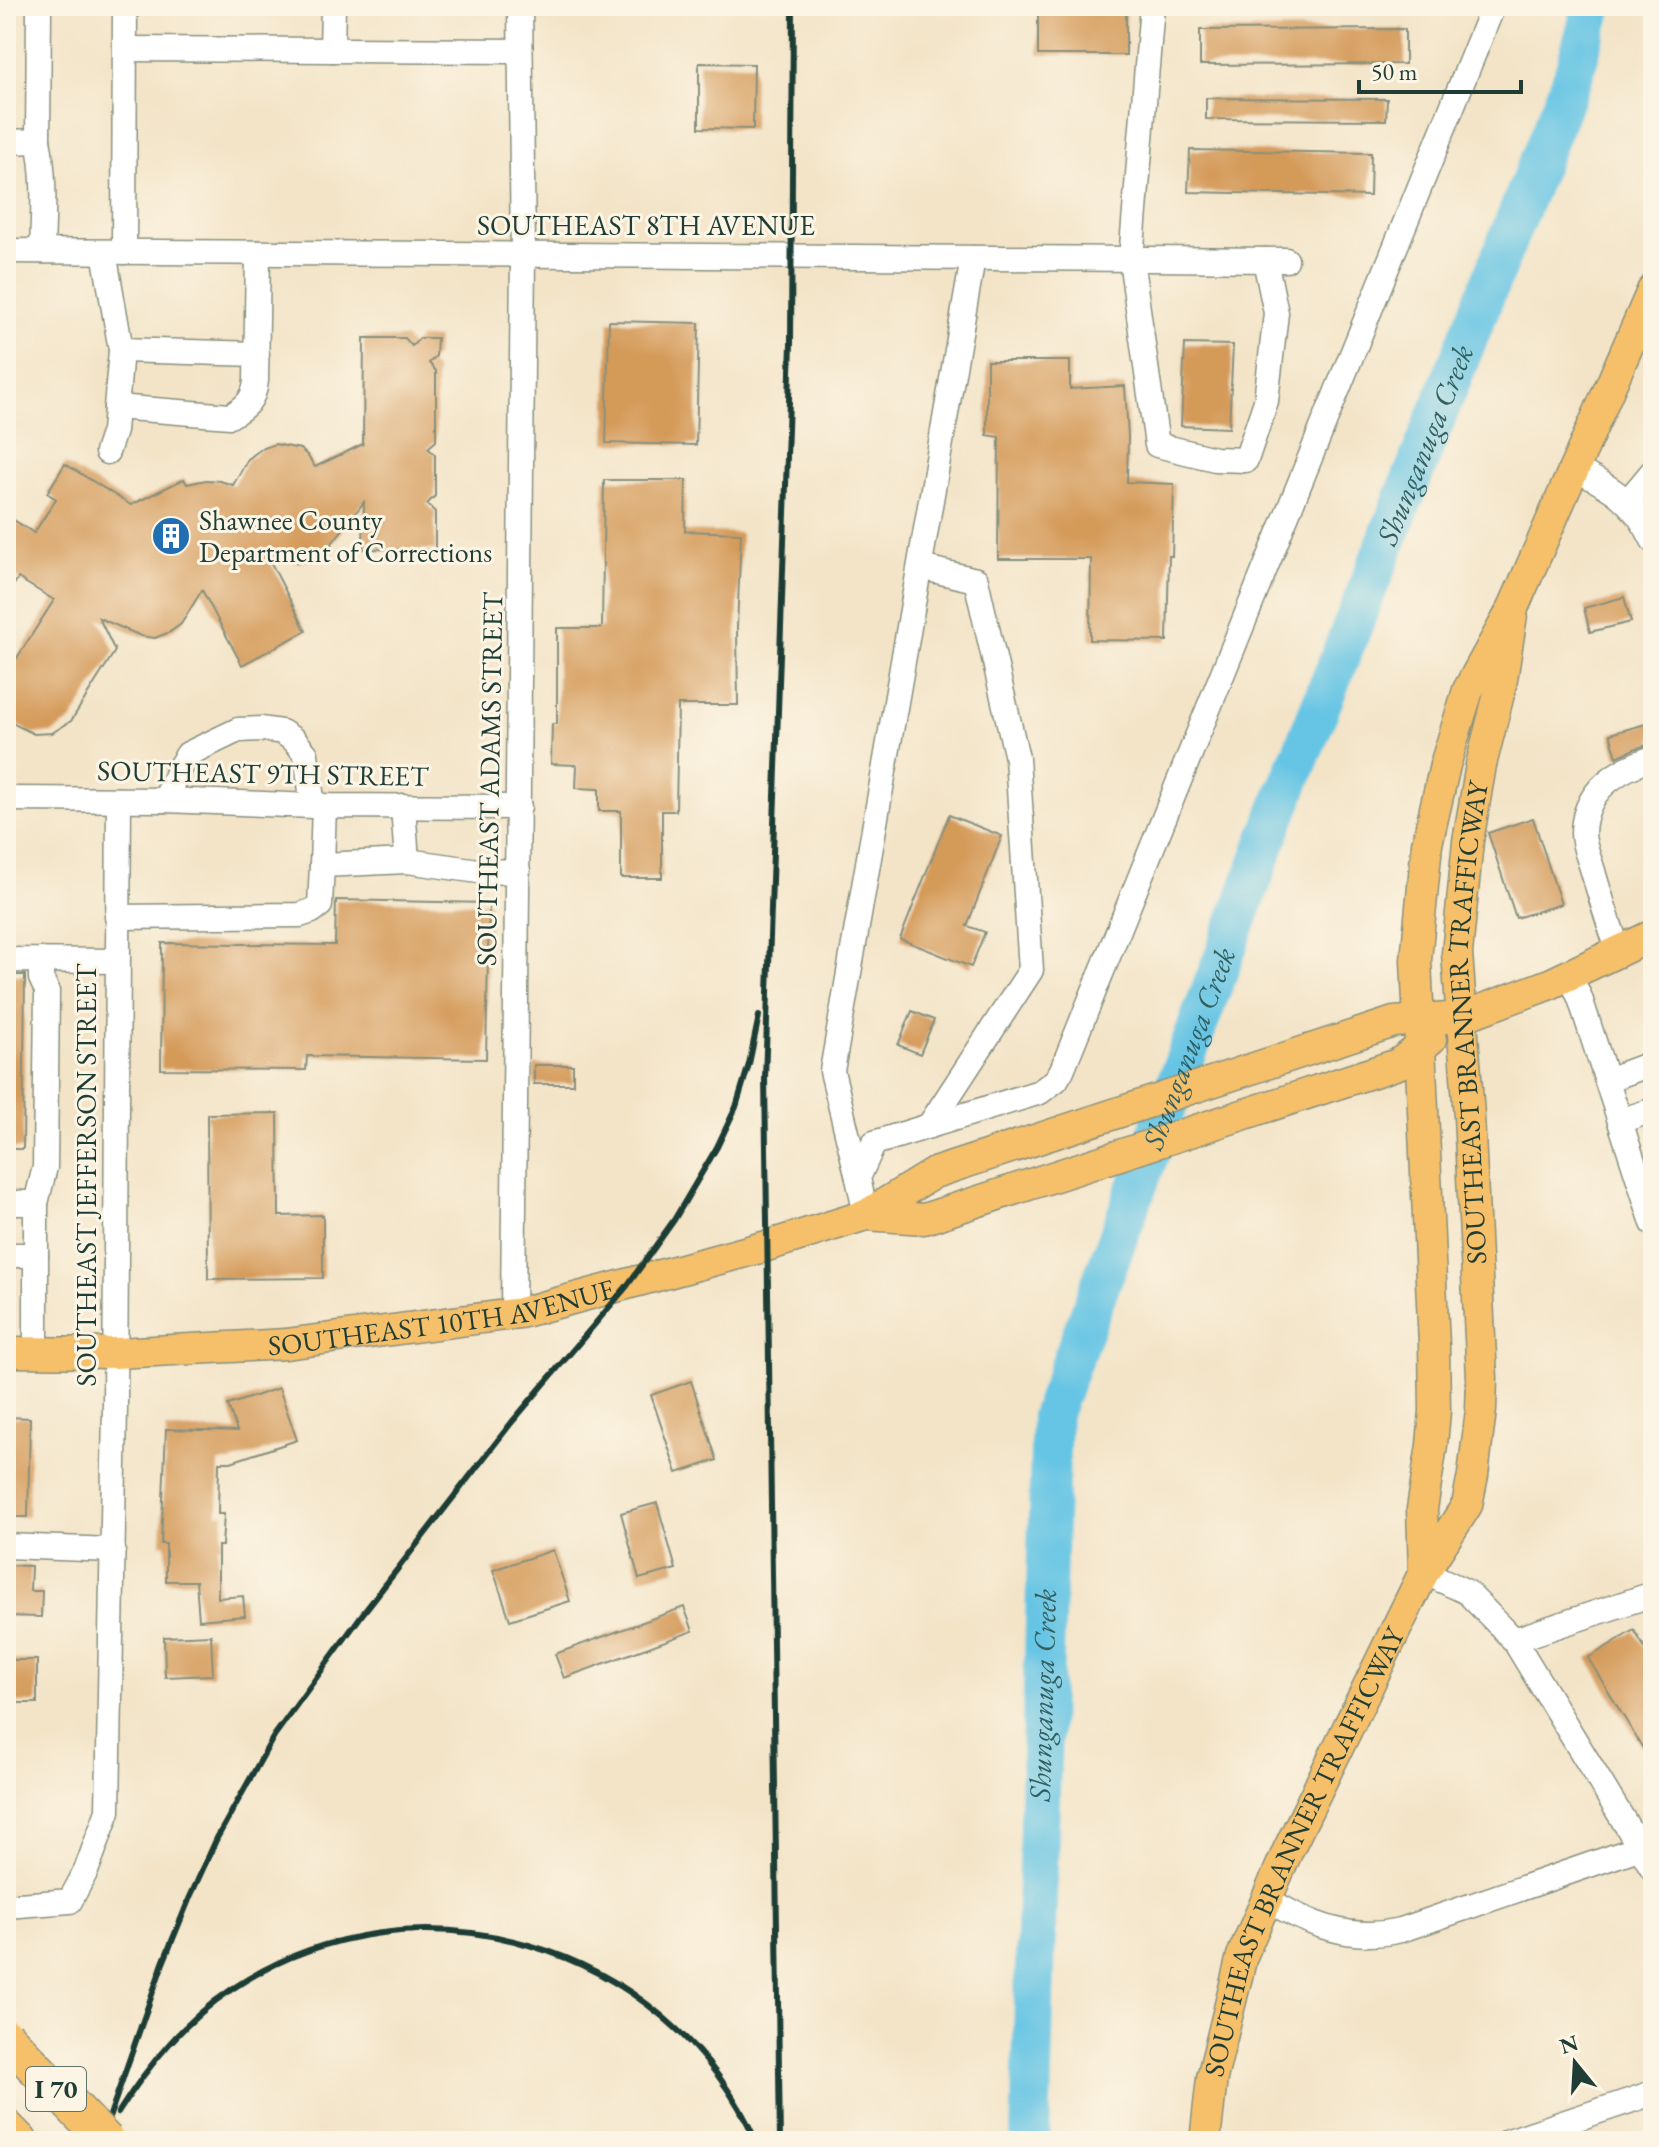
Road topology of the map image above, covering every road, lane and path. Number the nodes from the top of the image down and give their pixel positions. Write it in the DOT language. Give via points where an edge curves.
graph roads {
  1 [pos="39,6"];
  2 [pos="125,6"];
  3 [pos="333,6"];
  4 [pos="520,6"];
  5 [pos="1152,6"];
  6 [pos="1493,6"];
  7 [pos="125,49"];
  8 [pos="332,50"];
  9 [pos="520,51"];
  10 [pos="38,141"];
  11 [pos="6,142"];
  12 [pos="6,251"];
  13 [pos="42,251"];
  14 [pos="114,252"];
  15 [pos="258,253"];
  16 [pos="523,255"];
  17 [pos="973,258"];
  18 [pos="1131,259"];
  19 [pos="1653,291"];
  20 [pos="121,350"];
  21 [pos="257,354"];
  22 [pos="116,407"];
  23 [pos="107,452"];
  24 [pos="1573,468"];
  25 [pos="1653,471"];
  26 [pos="1628,501"];
  27 [pos="1653,540"];
  28 [pos="920,567"];
  29 [pos="1513,608"];
  30 [pos="1653,758"];
  31 [pos="6,799"];
  32 [pos="119,800"];
  33 [pos="165,800"];
  34 [pos="318,806"];
  35 [pos="403,806"];
  36 [pos="519,807"];
  37 [pos="407,861"];
  38 [pos="322,865"];
  39 [pos="518,871"];
  40 [pos="117,917"];
  41 [pos="1653,935"];
  42 [pos="1619,951"];
  43 [pos="6,960"];
  44 [pos="41,960"];
  45 [pos="117,961"];
  46 [pos="1570,975"];
  47 [pos="1462,1017"];
  48 [pos="1419,1033"];
  49 [pos="1653,1063"];
  50 [pos="1607,1080"];
  51 [pos="1653,1110"];
  52 [pos="1620,1121"];
  53 [pos="929,1126"];
  54 [pos="858,1178"];
  55 [pos="6,1203"];
  56 [pos="36,1203"];
  57 [pos="866,1215"];
  58 [pos="1653,1223"];
  59 [pos="6,1255"];
  60 [pos="36,1255"];
  61 [pos="513,1313"];
  62 [pos="6,1352"];
  63 [pos="36,1352"];
  64 [pos="116,1353"];
  65 [pos="6,1546"];
  66 [pos="113,1550"];
  67 [pos="1424,1572"];
  68 [pos="1653,1594"];
  69 [pos="1514,1640"];
  70 [pos="1646,1845"];
  71 [pos="1653,1869"];
  72 [pos="1267,1899"];
  73 [pos="6,1906"];
  74 [pos="6,2037"];
  75 [pos="1653,2093"];
  76 [pos="6,2128"];
  77 [pos="19,2141"];
  78 [pos="106,2141"];
  79 [pos="1205,2141"];
  80 [pos="1509,2141"];
  1 -- 10 [label="street"];
  2 -- 7 [label="street"];
  3 -- 8 [label="street"];
  4 -- 9 [label="street, SOUTHEAST ADAMS STREET"];
  5 -- 18 [label="street"];
  6 -- 53 [label="street" via="1062,1070 1040,1092"];
  7 -- 8 [label="street"];
  7 -- 14 [label="street"];
  8 -- 9 [label="street"];
  9 -- 16 [label="street, SOUTHEAST ADAMS STREET"];
  10 -- 11 [label="street"];
  10 -- 13 [label="street"];
  12 -- 13 [label="street, SOUTHEAST 8TH AVENUE"];
  13 -- 14 [label="street, SOUTHEAST 8TH AVENUE"];
  14 -- 15 [label="street, SOUTHEAST 8TH AVENUE"];
  14 -- 20 [label="street"];
  15 -- 16 [label="street, SOUTHEAST 8TH AVENUE"];
  15 -- 21 [label="street"];
  16 -- 17 [label="street, SOUTHEAST 8TH AVENUE"];
  16 -- 36 [label="street, SOUTHEAST ADAMS STREET"];
  17 -- 18 [label="street, SOUTHEAST 8TH AVENUE"];
  17 -- 28 [label="street"];
  18 -- 18 [label="street, SOUTHEAST 8TH AVENUE" via="1275,260 1276,313 1266,401 1246,460 1215,459 1157,445"];
  19 -- 24 [label="main road, SOUTHEAST BRANNER TRAFFICWAY"];
  20 -- 21 [label="street"];
  20 -- 22 [label="street"];
  21 -- 22 [label="street" via="255,393 245,408 230,416"];
  22 -- 23 [label="street"];
  24 -- 26 [label="street"];
  24 -- 29 [label="main road, SOUTHEAST BRANNER TRAFFICWAY"];
  25 -- 26 [label="street"];
  26 -- 27 [label="street"];
  28 -- 53 [label="street" via="976,580 1017,758 1031,970"];
  28 -- 54 [label="street" via="832,1071"];
  29 -- 47 [label="main road, SOUTHEAST BRANNER TRAFFICWAY" via="1465,865 1457,953"];
  29 -- 48 [label="main road, SOUTHEAST BRANNER TRAFFICWAY" via="1468,690 1435,804 1416,960"];
  30 -- 42 [label="street" via="1617,774 1595,792 1586,811 1583,836"];
  31 -- 32 [label="street, SOUTHEAST 9TH STREET"];
  32 -- 33 [label="street, SOUTHEAST 9TH STREET"];
  32 -- 40 [label="street, SOUTHEAST JEFFERSON STREET"];
  33 -- 34 [label="street, SOUTHEAST 9TH STREET"];
  33 -- 34 [label="street" via="188,754 238,730 262,729 282,732 306,754"];
  34 -- 35 [label="street, SOUTHEAST 9TH STREET"];
  34 -- 38 [label="street"];
  35 -- 36 [label="street, SOUTHEAST 9TH STREET"];
  35 -- 37 [label="street"];
  36 -- 39 [label="street, SOUTHEAST ADAMS STREET"];
  37 -- 38 [label="street"];
  37 -- 39 [label="street"];
  38 -- 40 [label="street" via="320,905 300,915"];
  39 -- 61 [label="street, SOUTHEAST ADAMS STREET"];
  40 -- 45 [label="street, SOUTHEAST JEFFERSON STREET"];
  41 -- 42 [label="main road, SOUTHEAST 10TH AVENUE"];
  42 -- 46 [label="main road, SOUTHEAST 10TH AVENUE"];
  43 -- 44 [label="street"];
  44 -- 45 [label="street"];
  44 -- 56 [label="street" via="47,991 45,1167"];
  45 -- 64 [label="street, SOUTHEAST JEFFERSON STREET"];
  46 -- 47 [label="main road, SOUTHEAST 10TH AVENUE"];
  46 -- 50 [label="street"];
  47 -- 48 [label="main road, SOUTHEAST 10TH AVENUE"];
  47 -- 67 [label="main road, SOUTHEAST BRANNER TRAFFICWAY" via="1481,1410 1467,1505"];
  48 -- 57 [label="main road, SOUTHEAST 10TH AVENUE" via="1394,1022 934,1173"];
  48 -- 57 [label="main road, SOUTHEAST 10TH AVENUE" via="1398,1064 924,1219"];
  48 -- 67 [label="main road, SOUTHEAST BRANNER TRAFFICWAY" via="1435,1411 1422,1509"];
  49 -- 50 [label="street"];
  50 -- 52 [label="street"];
  51 -- 52 [label="street"];
  52 -- 58 [label="street"];
  53 -- 54 [label="street" via="874,1143"];
  54 -- 57 [label="street"];
  55 -- 56 [label="street"];
  56 -- 60 [label="street"];
  57 -- 61 [label="main road, SOUTHEAST 10TH AVENUE" via="627,1286"];
  59 -- 60 [label="street"];
  60 -- 63 [label="street"];
  61 -- 64 [label="main road, SOUTHEAST 10TH AVENUE" via="286,1344"];
  62 -- 63 [label="main road, SOUTHEAST 10TH AVENUE"];
  63 -- 64 [label="main road, SOUTHEAST 10TH AVENUE"];
  64 -- 66 [label="street, SOUTHEAST JEFFERSON STREET"];
  65 -- 66 [label="street"];
  66 -- 73 [label="street, SOUTHEAST JEFFERSON STREET" via="108,1811 70,1901"];
  67 -- 69 [label="street" via="1467,1592"];
  67 -- 72 [label="main road, SOUTHEAST BRANNER TRAFFICWAY"];
  68 -- 69 [label="street"];
  69 -- 70 [label="street"];
  70 -- 71 [label="street"];
  70 -- 72 [label="street" via="1383,1934 1341,1932 1294,1916"];
  72 -- 79 [label="main road, SOUTHEAST BRANNER TRAFFICWAY" via="1242,1956 1212,2078"];
  74 -- 78 [label="highway, I 70, bridge"];
  75 -- 80 [label="street"];
  76 -- 77 [label="highway, I 70"];
}
